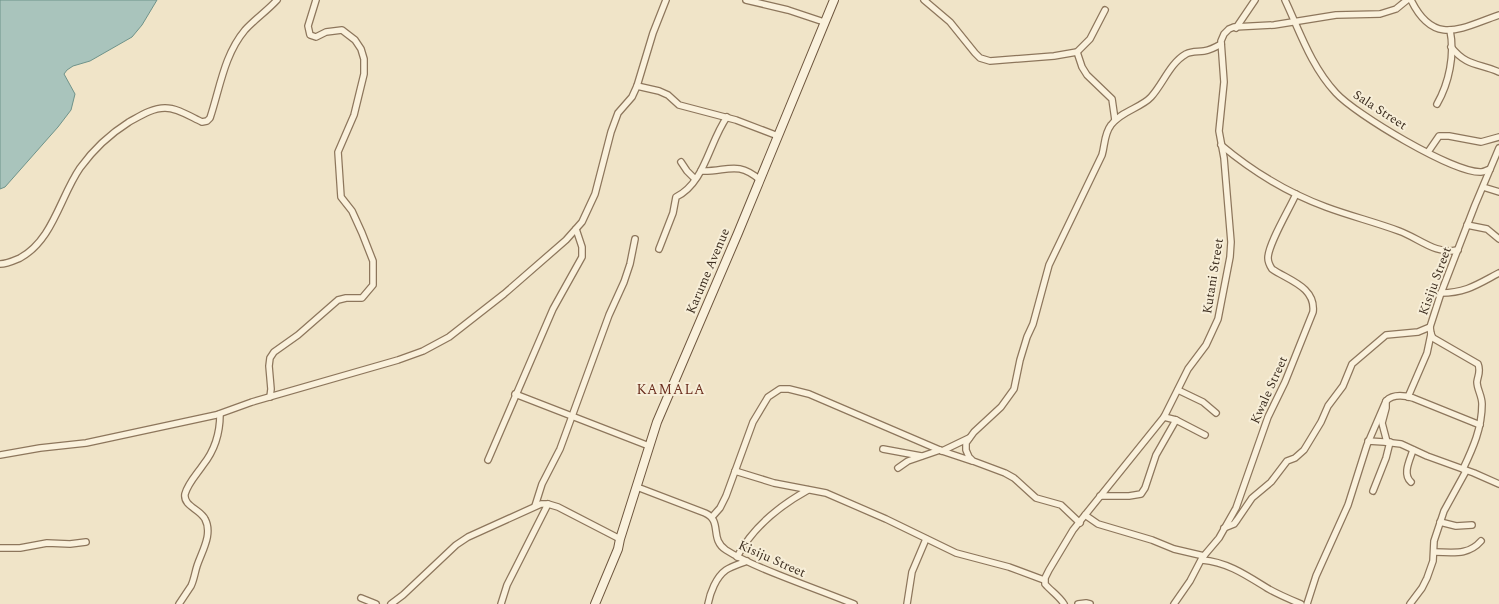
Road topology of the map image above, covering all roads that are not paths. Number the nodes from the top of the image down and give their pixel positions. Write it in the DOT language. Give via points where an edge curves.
graph roads {
  1 [pos="277,0"];
  2 [pos="316,0"];
  3 [pos="666,0"];
  4 [pos="746,0"];
  5 [pos="834,0"];
  6 [pos="924,0"];
  7 [pos="1255,0"];
  8 [pos="1285,0"];
  9 [pos="1407,0"];
  10 [pos="1411,0"];
  11 [pos="1105,10"];
  12 [pos="1499,15"];
  13 [pos="1294,21"];
  14 [pos="824,22"];
  15 [pos="1236,28"];
  16 [pos="1450,30"];
  17 [pos="1221,44"];
  18 [pos="1451,48"];
  19 [pos="1077,52"];
  20 [pos="1499,72"];
  21 [pos="637,86"];
  22 [pos="1437,104"];
  23 [pos="727,117"];
  24 [pos="1115,120"];
  25 [pos="778,136"];
  26 [pos="1499,137"];
  27 [pos="1221,145"];
  28 [pos="1499,148"];
  29 [pos="1428,152"];
  30 [pos="681,162"];
  31 [pos="1490,169"];
  32 [pos="701,171"];
  33 [pos="695,179"];
  34 [pos="760,180"];
  35 [pos="1483,187"];
  36 [pos="1499,192"];
  37 [pos="1296,194"];
  38 [pos="1467,225"];
  39 [pos="576,229"];
  40 [pos="635,239"];
  41 [pos="1499,239"];
  42 [pos="659,249"];
  43 [pos="1458,250"];
  44 [pos="0,264"];
  45 [pos="1499,273"];
  46 [pos="1441,293"];
  47 [pos="1430,327"];
  48 [pos="1431,334"];
  49 [pos="1178,390"];
  50 [pos="515,394"];
  51 [pos="1408,396"];
  52 [pos="270,397"];
  53 [pos="1386,401"];
  54 [pos="1216,413"];
  55 [pos="220,414"];
  56 [pos="571,416"];
  57 [pos="1164,417"];
  58 [pos="1176,420"];
  59 [pos="1480,425"];
  60 [pos="1205,434"];
  61 [pos="969,438"];
  62 [pos="1368,441"];
  63 [pos="1389,442"];
  64 [pos="649,446"];
  65 [pos="883,449"];
  66 [pos="941,450"];
  67 [pos="1413,450"];
  68 [pos="0,455"];
  69 [pos="921,456"];
  70 [pos="488,460"];
  71 [pos="976,462"];
  72 [pos="898,468"];
  73 [pos="1465,470"];
  74 [pos="735,471"];
  75 [pos="1411,482"];
  76 [pos="1499,484"];
  77 [pos="636,487"];
  78 [pos="808,490"];
  79 [pos="1373,490"];
  80 [pos="1100,496"];
  81 [pos="548,504"];
  82 [pos="535,506"];
  83 [pos="1085,515"];
  84 [pos="712,517"];
  85 [pos="1080,522"];
  86 [pos="1440,522"];
  87 [pos="1472,525"];
  88 [pos="1224,528"];
  89 [pos="620,538"];
  90 [pos="926,539"];
  91 [pos="1481,541"];
  92 [pos="86,542"];
  93 [pos="0,548"];
  94 [pos="1434,552"];
  95 [pos="737,557"];
  96 [pos="1203,558"];
  97 [pos="747,562"];
  98 [pos="1044,580"];
  99 [pos="361,598"];
  100 [pos="179,604"];
  101 [pos="376,604"];
  102 [pos="390,604"];
  103 [pos="501,604"];
  104 [pos="595,604"];
  105 [pos="708,604"];
  106 [pos="854,604"];
  107 [pos="907,604"];
  108 [pos="1064,604"];
  109 [pos="1078,604"];
  110 [pos="1090,604"];
  111 [pos="1174,604"];
  112 [pos="1300,604"];
  113 [pos="1307,604"];
  114 [pos="1410,604"];
  1 -- 44 [label="street" via="246,29 238,41 224,71 207,121 202,122 178,111 163,108 143,114 123,126 98,147 81,167 38,244 16,260"];
  2 -- 52 [label="street" via="308,26 310,35 316,37 326,32 342,30 355,40 364,59 364,74 354,115 338,152 341,197 352,211 373,261 373,285 362,298 338,300 274,352 269,366"];
  3 -- 21 [label="street"];
  4 -- 14 [label="street"];
  5 -- 14 [label="street, Karume Avenue"];
  6 -- 19 [label="street" via="950,22 974,54 986,60"];
  7 -- 15 [label="street"];
  8 -- 13 [label="street, Sala Street"];
  9 -- 13 [label="street" via="1396,10 1380,14 1336,15"];
  10 -- 16 [label="street" via="1416,10 1435,28"];
  11 -- 19 [label="street" via="1090,38"];
  12 -- 16 [label="street" via="1458,30"];
  13 -- 15 [label="street"];
  13 -- 29 [label="street, Sala Street" via="1314,63 1336,93 1355,110"];
  14 -- 25 [label="street, Karume Avenue"];
  15 -- 17 [label="street" via="1229,28"];
  16 -- 18 [label="street"];
  17 -- 24 [label="street" via="1207,51 1186,54 1169,71 1151,98"];
  17 -- 27 [label="street, Kutani Street" via="1224,82 1219,121"];
  18 -- 20 [label="street" via="1469,62"];
  18 -- 22 [label="street" via="1447,84"];
  19 -- 24 [label="street" via="1087,75 1112,99"];
  21 -- 23 [label="street" via="660,91 679,105"];
  21 -- 39 [label="street" via="632,97 618,113 594,194 582,222"];
  23 -- 25 [label="street"];
  23 -- 32 [label="street" via="717,133"];
  24 -- 61 [label="street" via="1110,125 1102,154 1049,265 1033,324 1022,352 1014,389 1001,407"];
  25 -- 34 [label="street, Karume Avenue"];
  26 -- 29 [label="street" via="1481,142 1439,136"];
  27 -- 37 [label="street" via="1251,168"];
  27 -- 49 [label="street, Kutani Street" via="1231,242 1226,282 1218,320"];
  28 -- 31 [label="street, Kisiju Street"];
  29 -- 31 [label="street, Sala Street" via="1446,162 1472,170 1482,172"];
  30 -- 33 [label="street"];
  31 -- 35 [label="street, Kisiju Street"];
  32 -- 33 [label="street"];
  32 -- 34 [label="street" via="736,167 751,172"];
  33 -- 42 [label="street" via="676,198"];
  34 -- 64 [label="street, Karume Avenue"];
  35 -- 36 [label="street"];
  35 -- 38 [label="street, Kisiju Street"];
  37 -- 43 [label="street" via="1326,207 1399,231 1436,249 1449,252"];
  37 -- 88 [label="street, Kwale Street" via="1268,258 1272,269 1308,292 1314,305 1313,312 1268,417 1236,508"];
  38 -- 41 [label="street" via="1487,229"];
  38 -- 43 [label="street, Kisiju Street"];
  39 -- 50 [label="street" via="582,256 553,309"];
  39 -- 52 [label="street" via="504,294 449,337 398,360"];
  40 -- 56 [label="street" via="624,282"];
  43 -- 46 [label="street, Kisiju Street"];
  45 -- 46 [label="street" via="1468,289"];
  46 -- 47 [label="street, Kisiju Street"];
  47 -- 48 [label="street, Kisiju Street"];
  47 -- 88 [label="street" via="1422,332 1386,335 1352,364 1343,386 1328,406 1304,450 1287,461 1271,482 1252,498 1234,524"];
  48 -- 51 [label="street" via="1428,353"];
  48 -- 59 [label="street, Kisiju Street" via="1433,338 1478,364 1480,370 1477,383 1482,403"];
  49 -- 54 [label="street" via="1203,402"];
  49 -- 57 [label="street, Kutani Street"];
  50 -- 56 [label="street"];
  50 -- 70 [label="street"];
  51 -- 53 [label="street" via="1393,396"];
  51 -- 59 [label="street"];
  52 -- 55 [label="street"];
  53 -- 62 [label="street"];
  53 -- 63 [label="street" via="1382,423"];
  55 -- 68 [label="street" via="86,443"];
  55 -- 100 [label="street" via="217,441 185,497 205,519 208,531 193,582"];
  56 -- 64 [label="street"];
  56 -- 82 [label="street" via="560,449 542,484"];
  57 -- 58 [label="street"];
  57 -- 80 [label="street, Kutani Street"];
  58 -- 60 [label="street"];
  58 -- 80 [label="street" via="1156,455 1141,494"];
  59 -- 73 [label="street, Kisiju Street"];
  61 -- 66 [label="street"];
  61 -- 71 [label="street" via="966,450 969,457"];
  62 -- 63 [label="street"];
  62 -- 113 [label="street" via="1348,505 1316,576"];
  63 -- 67 [label="street"];
  63 -- 79 [label="street" via="1386,458"];
  64 -- 77 [label="street, Karume Avenue"];
  65 -- 69 [label="street"];
  66 -- 69 [label="street"];
  66 -- 71 [label="street"];
  66 -- 74 [label="street" via="789,388 780,389 768,398 753,422"];
  67 -- 73 [label="street"];
  67 -- 75 [label="street" via="1406,472"];
  69 -- 72 [label="street"];
  71 -- 85 [label="street" via="1014,478 1036,498 1061,505"];
  73 -- 76 [label="street"];
  73 -- 86 [label="street, Kisiju Street"];
  74 -- 78 [label="street"];
  74 -- 84 [label="street" via="720,508"];
  77 -- 84 [label="street"];
  77 -- 89 [label="street, Karume Avenue"];
  78 -- 90 [label="street" via="836,497"];
  78 -- 95 [label="street" via="786,503 760,524"];
  80 -- 83 [label="street, Kutani Street"];
  81 -- 82 [label="street"];
  81 -- 89 [label="street"];
  81 -- 103 [label="street" via="507,585"];
  82 -- 102 [label="street" via="456,545"];
  83 -- 85 [label="street, Kutani Street"];
  83 -- 96 [label="street" via="1098,524"];
  84 -- 95 [label="street, Kisiju Street" via="718,543"];
  85 -- 98 [label="street, Kutani Street" via="1058,553"];
  86 -- 87 [label="street" via="1456,526"];
  86 -- 94 [label="street, Kisiju Street" via="1434,541"];
  88 -- 96 [label="street, Kwale Street"];
  89 -- 104 [label="street, Karume Avenue" via="618,549"];
  90 -- 98 [label="street" via="956,553 1009,567"];
  90 -- 107 [label="street" via="912,572"];
  91 -- 94 [label="street" via="1471,550 1464,552"];
  92 -- 93 [label="street"];
  94 -- 114 [label="street, Kisiju Street" via="1427,578"];
  95 -- 97 [label="street, Kisiju Street"];
  96 -- 111 [label="street, Kwale Street"];
  96 -- 112 [label="street" via="1236,569"];
  97 -- 105 [label="street" via="731,567 722,574"];
  97 -- 106 [label="street, Kisiju Street"];
  98 -- 108 [label="street" via="1051,592"];
  99 -- 101 [label="street"];
  109 -- 110 [label="street"];
}
